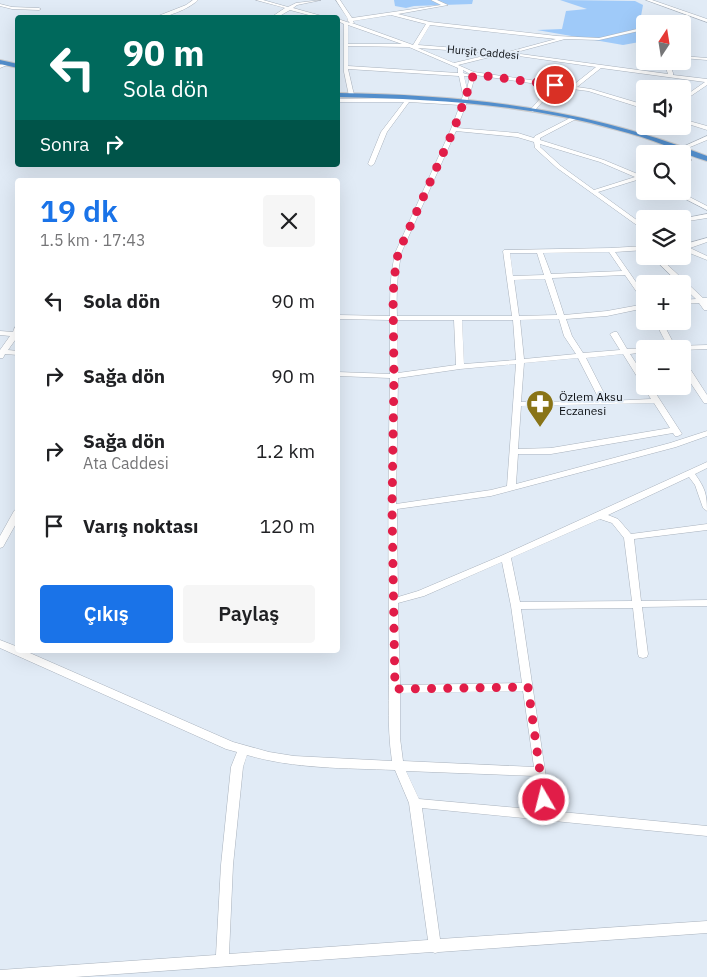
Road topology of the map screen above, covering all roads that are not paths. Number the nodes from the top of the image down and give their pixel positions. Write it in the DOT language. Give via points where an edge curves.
graph roads {
  1 [pos="196,0"];
  2 [pos="258,0"];
  3 [pos="290,0"];
  4 [pos="319,0"];
  5 [pos="338,0"];
  6 [pos="433,0"];
  7 [pos="648,0"];
  8 [pos="296,4"];
  9 [pos="0,6"];
  10 [pos="290,8"];
  11 [pos="40,9"];
  12 [pos="388,13"];
  13 [pos="160,15"];
  14 [pos="277,15"];
  15 [pos="316,15"];
  16 [pos="340,20"];
  17 [pos="707,21"];
  18 [pos="347,22"];
  19 [pos="429,23"];
  20 [pos="340,24"];
  21 [pos="636,30"];
  22 [pos="563,38"];
  23 [pos="345,45"];
  24 [pos="408,46"];
  25 [pos="415,46"];
  26 [pos="505,53"];
  27 [pos="691,58"];
  28 [pos="707,59"];
  29 [pos="4,63"];
  30 [pos="452,65"];
  31 [pos="600,66"];
  32 [pos="0,67"];
  33 [pos="346,68"];
  34 [pos="340,69"];
  35 [pos="670,70"];
  36 [pos="460,72"];
  37 [pos="473,75"];
  38 [pos="670,75"];
  39 [pos="707,82"];
  40 [pos="555,85"];
  41 [pos="574,88"];
  42 [pos="691,94"];
  43 [pos="351,95"];
  44 [pos="340,96"];
  45 [pos="340,100"];
  46 [pos="408,100"];
  47 [pos="465,100"];
  48 [pos="636,105"];
  49 [pos="533,110"];
  50 [pos="577,119"];
  51 [pos="691,123"];
  52 [pos="707,128"];
  53 [pos="454,129"];
  54 [pos="707,138"];
  55 [pos="538,140"];
  56 [pos="662,145"];
  57 [pos="691,150"];
  58 [pos="691,157"];
  59 [pos="691,160"];
  60 [pos="707,160"];
  61 [pos="372,164"];
  62 [pos="707,168"];
  63 [pos="636,174"];
  64 [pos="636,179"];
  65 [pos="593,192"];
  66 [pos="691,200"];
  67 [pos="707,208"];
  68 [pos="707,216"];
  69 [pos="691,219"];
  70 [pos="636,222"];
  71 [pos="707,240"];
  72 [pos="691,245"];
  73 [pos="636,249"];
  74 [pos="539,250"];
  75 [pos="611,250"];
  76 [pos="691,251"];
  77 [pos="707,258"];
  78 [pos="664,265"];
  79 [pos="626,273"];
  80 [pos="511,278"];
  81 [pos="549,278"];
  82 [pos="636,287"];
  83 [pos="704,300"];
  84 [pos="691,301"];
  85 [pos="636,308"];
  86 [pos="707,308"];
  87 [pos="561,316"];
  88 [pos="340,317"];
  89 [pos="458,318"];
  90 [pos="516,318"];
  91 [pos="394,319"];
  92 [pos="15,332"];
  93 [pos="0,333"];
  94 [pos="15,333"];
  95 [pos="614,334"];
  96 [pos="707,346"];
  97 [pos="691,347"];
  98 [pos="636,350"];
  99 [pos="626,351"];
  100 [pos="15,353"];
  101 [pos="1,354"];
  102 [pos="581,356"];
  103 [pos="520,362"];
  104 [pos="460,367"];
  105 [pos="636,368"];
  106 [pos="340,374"];
  107 [pos="394,376"];
  108 [pos="691,377"];
  109 [pos="652,395"];
  110 [pos="655,400"];
  111 [pos="707,401"];
  112 [pos="518,404"];
  113 [pos="604,404"];
  114 [pos="674,430"];
  115 [pos="707,433"];
  116 [pos="685,440"];
  117 [pos="514,452"];
  118 [pos="707,465"];
  119 [pos="691,474"];
  120 [pos="511,488"];
  121 [pos="392,507"];
  122 [pos="707,508"];
  123 [pos="599,515"];
  124 [pos="15,517"];
  125 [pos="707,527"];
  126 [pos="629,537"];
  127 [pos="0,545"];
  128 [pos="506,557"];
  129 [pos="395,600"];
  130 [pos="707,603"];
  131 [pos="636,604"];
  132 [pos="516,606"];
  133 [pos="0,644"];
  134 [pos="15,651"];
  135 [pos="20,653"];
  136 [pos="643,654"];
  137 [pos="528,687"];
  138 [pos="395,689"];
  139 [pos="243,750"];
  140 [pos="398,765"];
  141 [pos="540,772"];
  142 [pos="415,803"];
  143 [pos="546,814"];
  144 [pos="707,831"];
  145 [pos="707,927"];
  146 [pos="435,947"];
  147 [pos="222,961"];
  148 [pos="0,976"];
  1 -- 13 [label="street"];
  2 -- 10 [label="street"];
  3 -- 8 [label="street"];
  4 -- 8 [label="street"];
  5 -- 18 [label="street" via="348,14"];
  6 -- 12 [label="street" via="446,5"];
  7 -- 17 [label="street"];
  8 -- 10 [label="street"];
  9 -- 11 [label="street"];
  10 -- 14 [label="street"];
  10 -- 15 [label="street"];
  12 -- 18 [label="street"];
  12 -- 19 [label="street"];
  16 -- 18 [label="street"];
  18 -- 20 [label="street"];
  18 -- 23 [label="street"];
  18 -- 24 [label="street"];
  19 -- 22 [label="street"];
  19 -- 25 [label="street"];
  21 -- 22 [label="street" via="599,39"];
  22 -- 26 [label="street"];
  23 -- 24 [label="street, Hurşit Caddesi"];
  23 -- 33 [label="street"];
  24 -- 25 [label="street, Hurşit Caddesi"];
  24 -- 30 [label="street"];
  25 -- 26 [label="street, Hurşit Caddesi"];
  26 -- 30 [label="street"];
  26 -- 31 [label="street, Hurşit Caddesi"];
  27 -- 28 [label="street"];
  29 -- 32 [label="street"];
  30 -- 36 [label="street"];
  31 -- 38 [label="street, Hurşit Caddesi"];
  31 -- 41 [label="street"];
  33 -- 34 [label="street"];
  33 -- 36 [label="street"];
  33 -- 43 [label="street"];
  35 -- 38 [label="street"];
  36 -- 37 [label="street"];
  36 -- 47 [label="street"];
  37 -- 40 [label="street"];
  37 -- 47 [label="street"];
  38 -- 39 [label="street, Hurşit Caddesi"];
  39 -- 42 [label="street"];
  40 -- 41 [label="street"];
  40 -- 49 [label="street"];
  41 -- 48 [label="street"];
  43 -- 44 [label="highway"];
  43 -- 47 [label="highway"];
  45 -- 46 [label="street"];
  46 -- 47 [label="street"];
  46 -- 61 [label="street" via="384,132"];
  47 -- 49 [label="highway"];
  47 -- 53 [label="street"];
  49 -- 50 [label="highway"];
  50 -- 55 [label="street" via="537,137"];
  50 -- 56 [label="highway" via="646,136"];
  51 -- 52 [label="street"];
  53 -- 55 [label="street"];
  53 -- 91 [label="street" via="396,262"];
  54 -- 57 [label="street"];
  55 -- 63 [label="street"];
  55 -- 65 [label="street" via="537,147"];
  58 -- 60 [label="highway"];
  59 -- 62 [label="highway"];
  64 -- 65 [label="street"];
  65 -- 70 [label="street"];
  66 -- 67 [label="street"];
  68 -- 69 [label="street"];
  71 -- 72 [label="street"];
  73 -- 75 [label="street"];
  74 -- 75 [label="street"];
  74 -- 80 [label="street" via="506,251"];
  74 -- 81 [label="street"];
  75 -- 79 [label="street"];
  76 -- 77 [label="street"];
  78 -- 83 [label="street"];
  79 -- 81 [label="street"];
  79 -- 82 [label="street"];
  80 -- 81 [label="street"];
  80 -- 90 [label="street"];
  81 -- 87 [label="street"];
  83 -- 84 [label="street"];
  83 -- 86 [label="street"];
  85 -- 87 [label="street"];
  87 -- 90 [label="street"];
  87 -- 102 [label="street" via="568,336"];
  88 -- 91 [label="street"];
  89 -- 90 [label="street"];
  89 -- 91 [label="street"];
  89 -- 104 [label="street"];
  90 -- 103 [label="street"];
  91 -- 107 [label="street"];
  92 -- 93 [label="street"];
  94 -- 101 [label="street"];
  95 -- 99 [label="street"];
  96 -- 97 [label="street"];
  98 -- 99 [label="street"];
  99 -- 102 [label="street"];
  99 -- 105 [label="street"];
  100 -- 101 [label="street"];
  102 -- 103 [label="street"];
  102 -- 113 [label="street"];
  103 -- 104 [label="street"];
  103 -- 112 [label="street"];
  104 -- 107 [label="street"];
  106 -- 107 [label="street"];
  107 -- 121 [label="street"];
  108 -- 111 [label="street"];
  109 -- 110 [label="street"];
  110 -- 113 [label="street"];
  110 -- 114 [label="street"];
  112 -- 113 [label="street"];
  112 -- 117 [label="street"];
  114 -- 116 [label="street"];
  114 -- 117 [label="street" via="551,451"];
  115 -- 116 [label="street"];
  116 -- 120 [label="street"];
  117 -- 120 [label="street"];
  118 -- 119 [label="street"];
  119 -- 122 [label="street" via="699,485"];
  119 -- 123 [label="street"];
  120 -- 121 [label="street"];
  121 -- 129 [label="street"];
  123 -- 126 [label="street" via="615,521"];
  123 -- 128 [label="street"];
  124 -- 127 [label="street"];
  125 -- 126 [label="street"];
  126 -- 131 [label="street"];
  128 -- 129 [label="street" via="421,594"];
  128 -- 132 [label="street"];
  129 -- 138 [label="street"];
  130 -- 131 [label="street"];
  131 -- 132 [label="street"];
  131 -- 136 [label="street"];
  132 -- 137 [label="street"];
  133 -- 134 [label="street"];
  135 -- 139 [label="street"];
  137 -- 138 [label="street"];
  137 -- 141 [label="street"];
  138 -- 140 [label="street" via="394,738"];
  139 -- 140 [label="street" via="294,761"];
  139 -- 147 [label="street" via="236,767"];
  140 -- 141 [label="street"];
  140 -- 142 [label="street"];
  141 -- 143 [label="street"];
  142 -- 143 [label="street"];
  142 -- 146 [label="street"];
  143 -- 144 [label="street"];
  145 -- 146 [label="street"];
  146 -- 147 [label="street"];
  147 -- 148 [label="street"];
}
